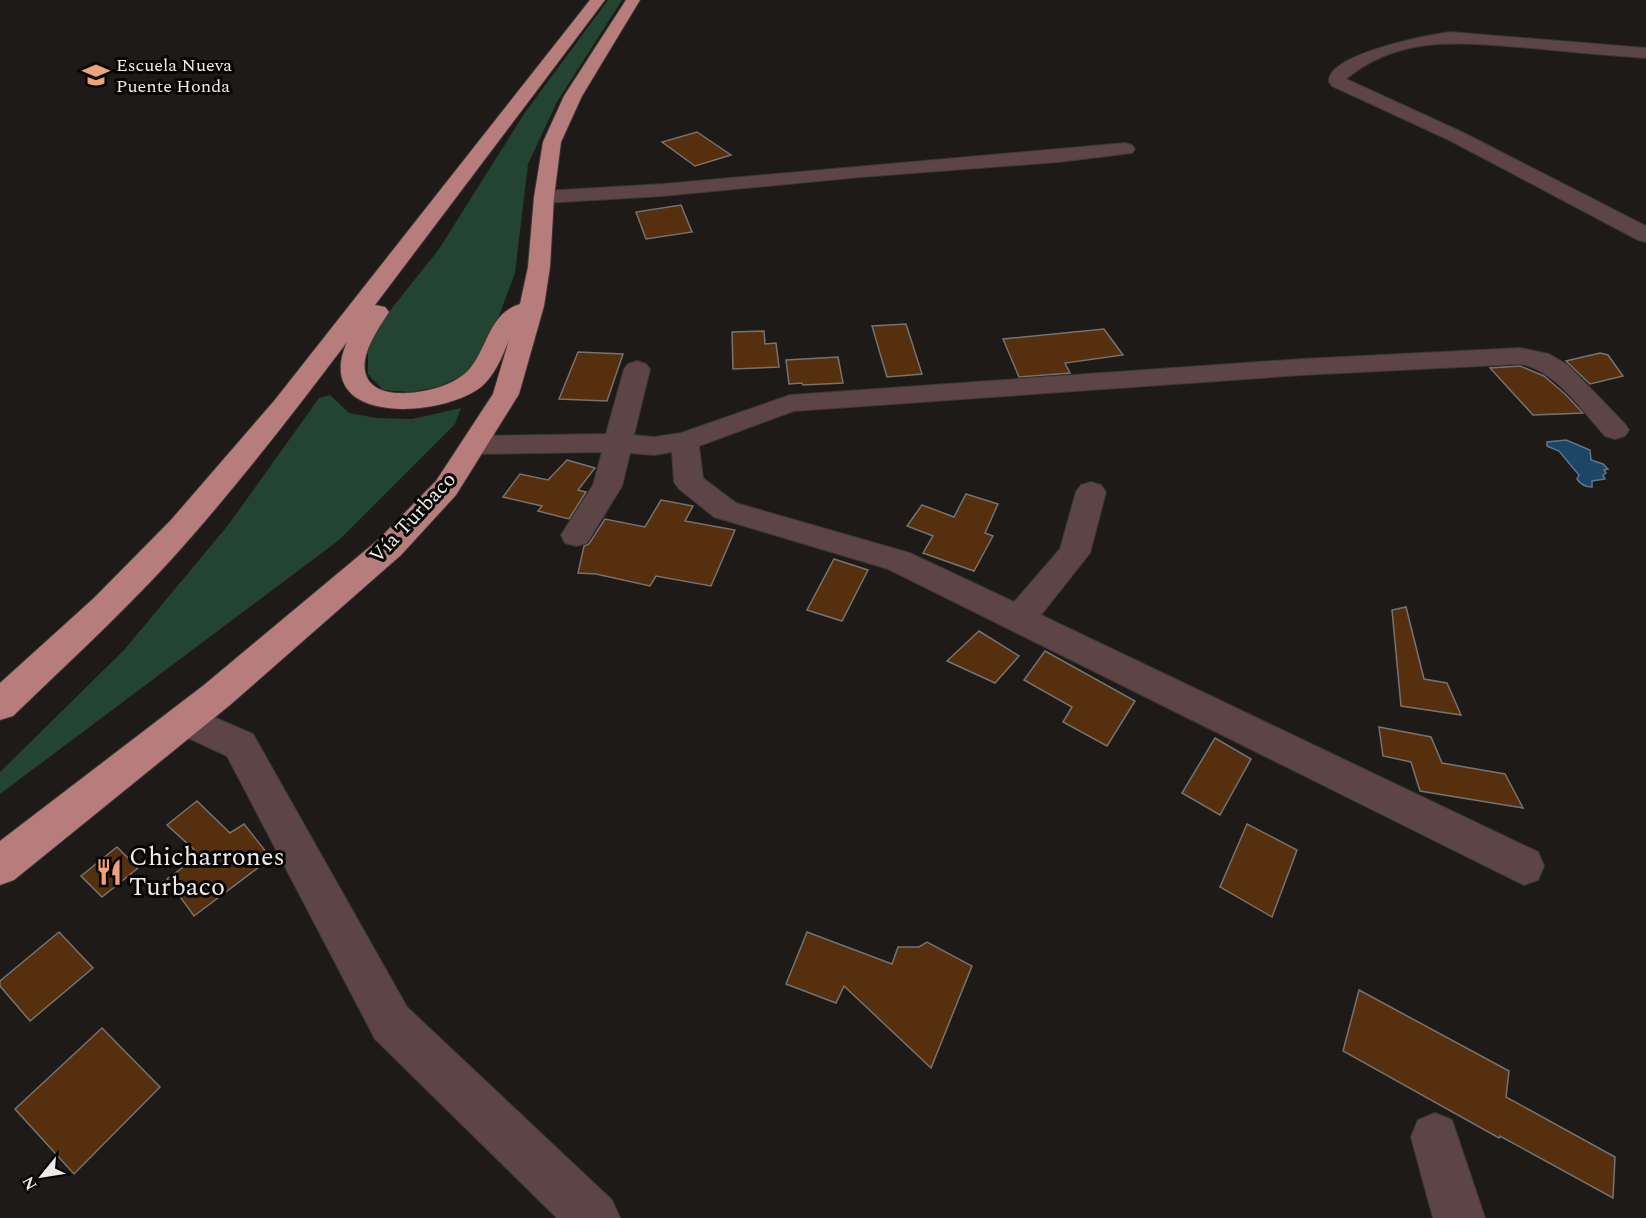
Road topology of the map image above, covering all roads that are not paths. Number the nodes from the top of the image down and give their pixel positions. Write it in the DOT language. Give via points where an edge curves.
graph roads {
  1 [pos="598,0"];
  2 [pos="633,0"];
  3 [pos="1646,53"];
  4 [pos="1125,149"];
  5 [pos="457,184"];
  6 [pos="544,197"];
  7 [pos="1646,236"];
  8 [pos="532,306"];
  9 [pos="636,369"];
  10 [pos="1615,430"];
  11 [pos="685,441"];
  12 [pos="619,443"];
  13 [pos="476,445"];
  14 [pos="1091,492"];
  15 [pos="576,535"];
  16 [pos="1019,620"];
  17 [pos="0,705"];
  18 [pos="186,720"];
  19 [pos="0,866"];
  20 [pos="1524,866"];
  21 [pos="1435,1137"];
  22 [pos="594,1218"];
  23 [pos="1459,1218"];
  1 -- 5 [label="highway"];
  2 -- 6 [label="highway, Vía Turbaco" via="562,116 552,142"];
  3 -- 7 [label="street" via="1462,38 1431,39 1384,51 1344,71 1338,82 1481,147"];
  4 -- 6 [label="street" via="639,193"];
  5 -- 8 [label="highway" via="456,203 367,326 352,374 359,387 379,398 397,401 434,398 454,391 481,375 507,322"];
  5 -- 17 [label="highway" via="284,407 182,528 98,615"];
  6 -- 8 [label="highway, Vía Turbaco"];
  8 -- 13 [label="highway, Vía Turbaco" via="506,394"];
  9 -- 12 [label="street"];
  10 -- 11 [label="street" via="1559,370 1540,359 1520,356 790,403"];
  11 -- 12 [label="street" via="654,446"];
  11 -- 16 [label="street" via="689,482 725,510 898,561"];
  12 -- 13 [label="street"];
  12 -- 15 [label="street" via="607,486"];
  13 -- 18 [label="highway, Vía Turbaco" via="446,488 390,548"];
  14 -- 16 [label="street" via="1074,553"];
  16 -- 20 [label="street"];
  18 -- 19 [label="highway, Vía Turbaco"];
  18 -- 22 [label="street" via="240,745 391,1023"];
  21 -- 23 [label="street"];
}
